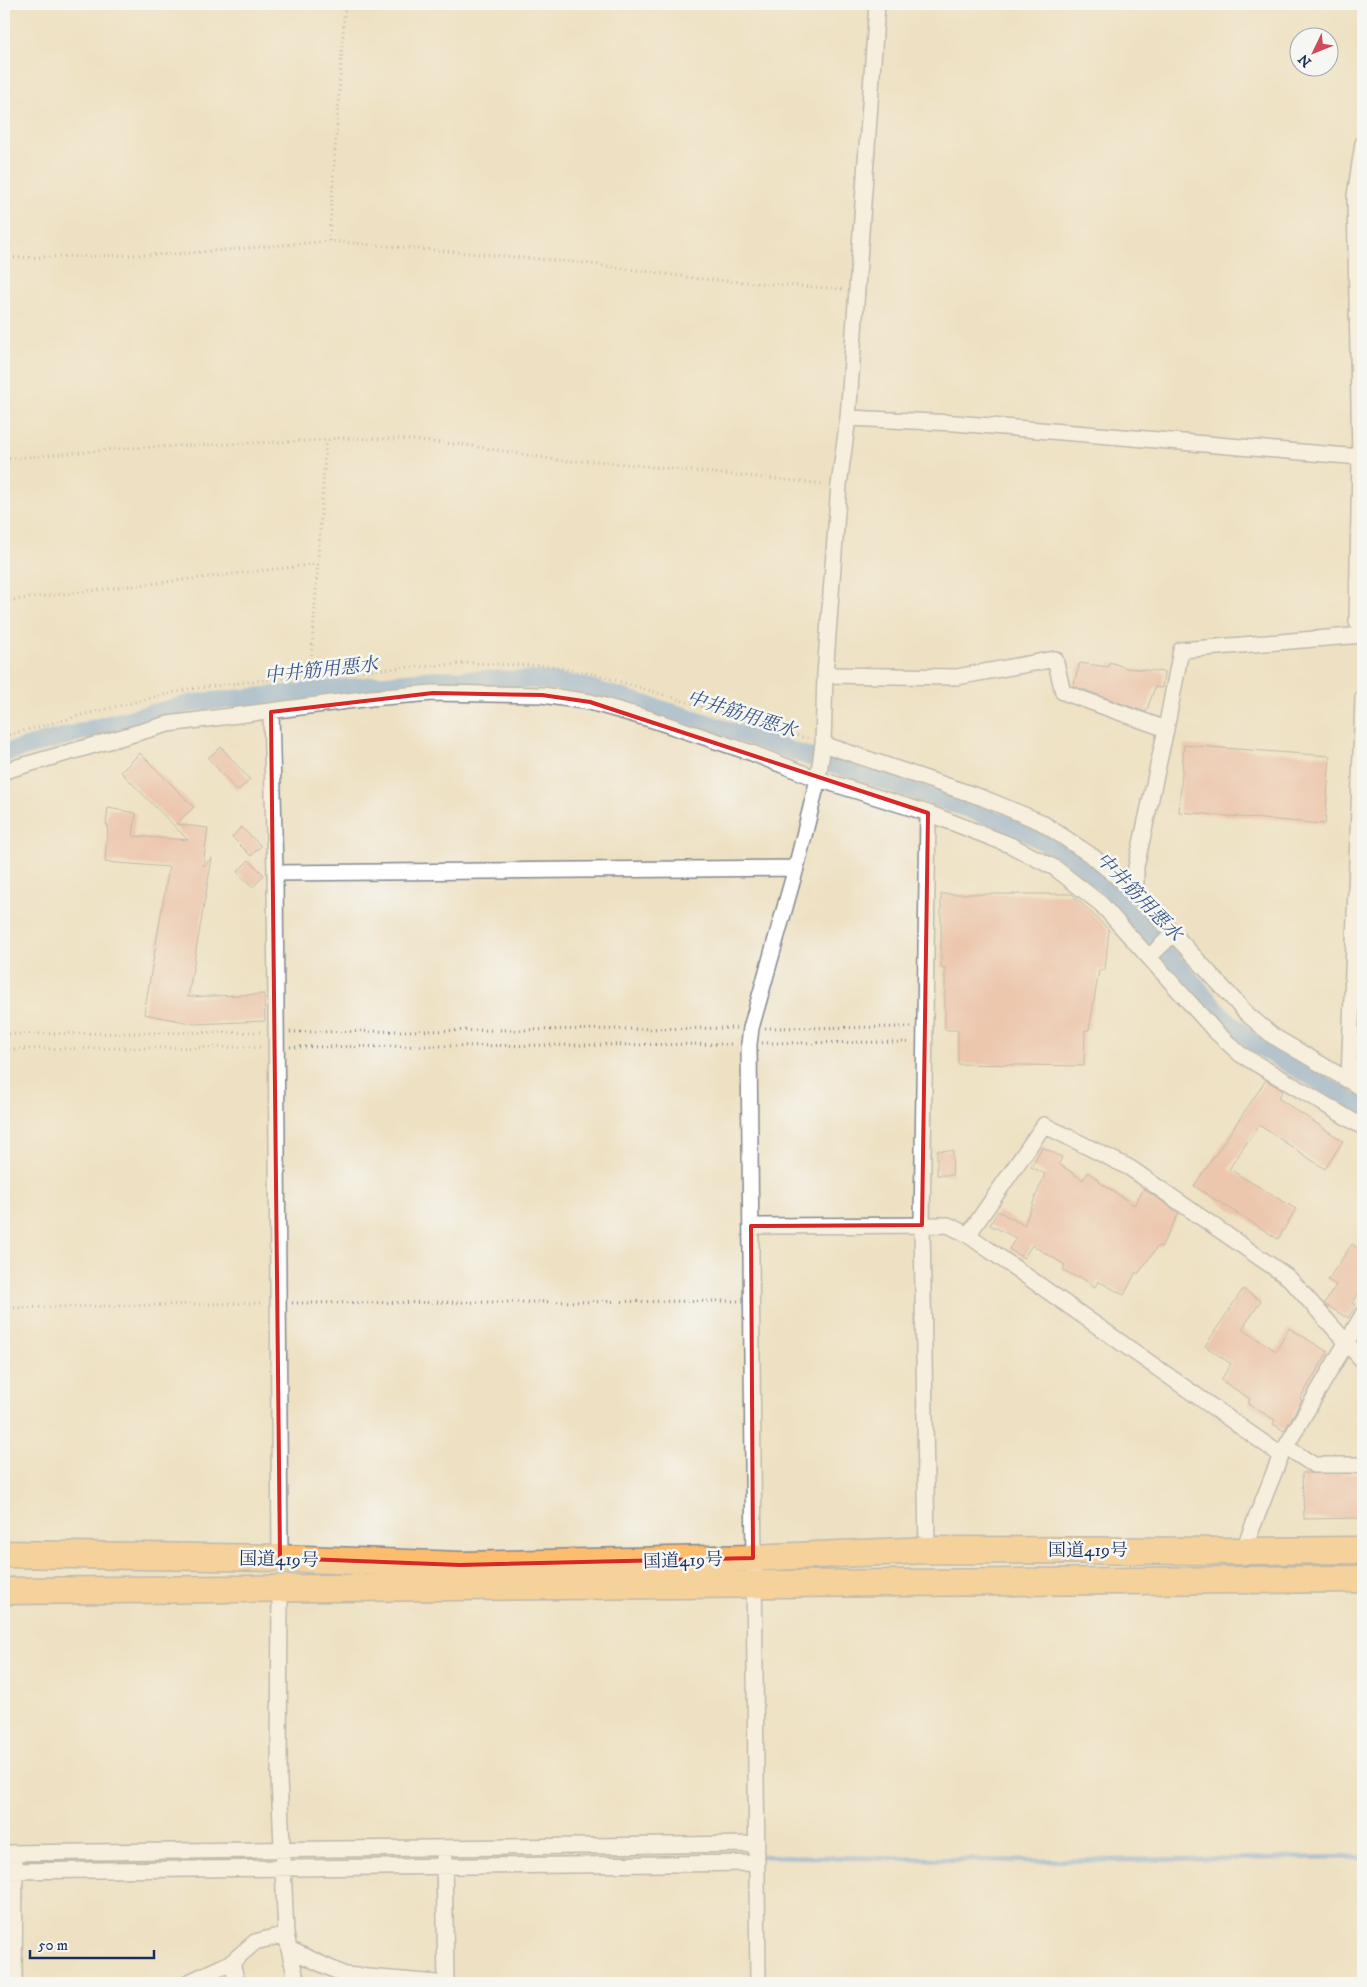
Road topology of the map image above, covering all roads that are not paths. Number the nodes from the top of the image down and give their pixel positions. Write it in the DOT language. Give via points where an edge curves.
graph roads {
  1 [pos="878,4"];
  2 [pos="1363,144"];
  3 [pos="848,418"];
  4 [pos="1360,458"];
  5 [pos="1363,634"];
  6 [pos="825,675"];
  7 [pos="1363,698"];
  8 [pos="271,712"];
  9 [pos="1166,729"];
  10 [pos="823,744"];
  11 [pos="4,771"];
  12 [pos="818,779"];
  13 [pos="928,813"];
  14 [pos="796,868"];
  15 [pos="275,873"];
  16 [pos="1360,891"];
  17 [pos="1136,893"];
  18 [pos="1173,934"];
  19 [pos="1149,957"];
  20 [pos="1349,1080"];
  21 [pos="1363,1089"];
  22 [pos="1363,1126"];
  23 [pos="922,1225"];
  24 [pos="752,1226"];
  25 [pos="968,1235"];
  26 [pos="1363,1314"];
  27 [pos="1346,1343"];
  28 [pos="1363,1361"];
  29 [pos="1283,1451"];
  30 [pos="1363,1465"];
  31 [pos="927,1550"];
  32 [pos="1363,1550"];
  33 [pos="1243,1551"];
  34 [pos="4,1554"];
  35 [pos="280,1558"];
  36 [pos="753,1558"];
  37 [pos="1363,1579"];
  38 [pos="754,1585"];
  39 [pos="280,1588"];
  40 [pos="4,1591"];
  41 [pos="757,1845"];
  42 [pos="445,1848"];
  43 [pos="11,1853"];
  44 [pos="283,1860"];
  45 [pos="757,1863"];
  46 [pos="444,1867"];
  47 [pos="11,1871"];
  48 [pos="286,1934"];
  49 [pos="289,1949"];
  50 [pos="232,1962"];
  51 [pos="345,1979"];
  52 [pos="193,1981"];
  53 [pos="14,1983"];
  54 [pos="237,1983"];
  55 [pos="297,1983"];
  56 [pos="437,1983"];
  57 [pos="446,1983"];
  58 [pos="758,1983"];
  1 -- 3 [label="street"];
  2 -- 4 [label="street" via="1356,196"];
  3 -- 4 [label="street" via="964,424"];
  3 -- 6 [label="street" via="838,485"];
  4 -- 5 [label="street" via="1357,622"];
  5 -- 9 [label="street" via="1181,650"];
  6 -- 9 [label="street" via="957,676 1055,659 1063,692"];
  6 -- 10 [label="street"];
  7 -- 16 [label="street"];
  8 -- 11 [label="street" via="168,724"];
  8 -- 12 [label="street" via="433,693 542,696 590,702 650,719"];
  8 -- 15 [label="street"];
  9 -- 17 [label="street" via="1136,867"];
  10 -- 12 [label="street"];
  10 -- 17 [label="street" via="983,798 1041,822 1092,856"];
  12 -- 13 [label="street"];
  12 -- 14 [label="street"];
  13 -- 19 [label="street" via="1010,845 1055,868 1101,904"];
  13 -- 23 [label="street"];
  14 -- 15 [label="street"];
  14 -- 24 [label="street" via="750,1036"];
  15 -- 35 [label="street"];
  16 -- 20 [label="street"];
  17 -- 18 [label="street"];
  18 -- 19 [label="street"];
  18 -- 20 [label="street" via="1266,1031"];
  19 -- 22 [label="street" via="1240,1054"];
  20 -- 21 [label="street"];
  23 -- 24 [label="street"];
  23 -- 25 [label="street" via="948,1225"];
  23 -- 31 [label="street"];
  24 -- 36 [label="street"];
  25 -- 27 [label="street" via="1044,1125 1130,1168 1289,1278"];
  25 -- 29 [label="street"];
  26 -- 27 [label="street"];
  27 -- 28 [label="street"];
  27 -- 29 [label="street"];
  29 -- 30 [label="street" via="1314,1465"];
  29 -- 33 [label="street"];
  31 -- 33 [label="highway, 国道419号"];
  31 -- 36 [label="highway, 国道419号"];
  32 -- 33 [label="highway, 国道419号"];
  34 -- 35 [label="highway, 国道419号"];
  35 -- 36 [label="highway, 国道419号" via="460,1565"];
  36 -- 38 [label="street"];
  37 -- 38 [label="highway, 国道419号"];
  38 -- 39 [label="highway, 国道419号"];
  38 -- 41 [label="street"];
  39 -- 40 [label="highway, 国道419号"];
  39 -- 44 [label="street" via="279,1779"];
  41 -- 42 [label="street"];
  41 -- 45 [label="street"];
  42 -- 44 [label="street"];
  42 -- 46 [label="street"];
  43 -- 44 [label="street"];
  43 -- 47 [label="street"];
  44 -- 46 [label="street"];
  44 -- 47 [label="street"];
  44 -- 48 [label="street"];
  45 -- 46 [label="street"];
  45 -- 58 [label="street"];
  46 -- 57 [label="street"];
  47 -- 53 [label="street"];
  48 -- 49 [label="street"];
  48 -- 50 [label="street" via="255,1942"];
  49 -- 51 [label="street"];
  49 -- 55 [label="street"];
  50 -- 52 [label="street"];
  50 -- 54 [label="street"];
  51 -- 56 [label="street"];
}
